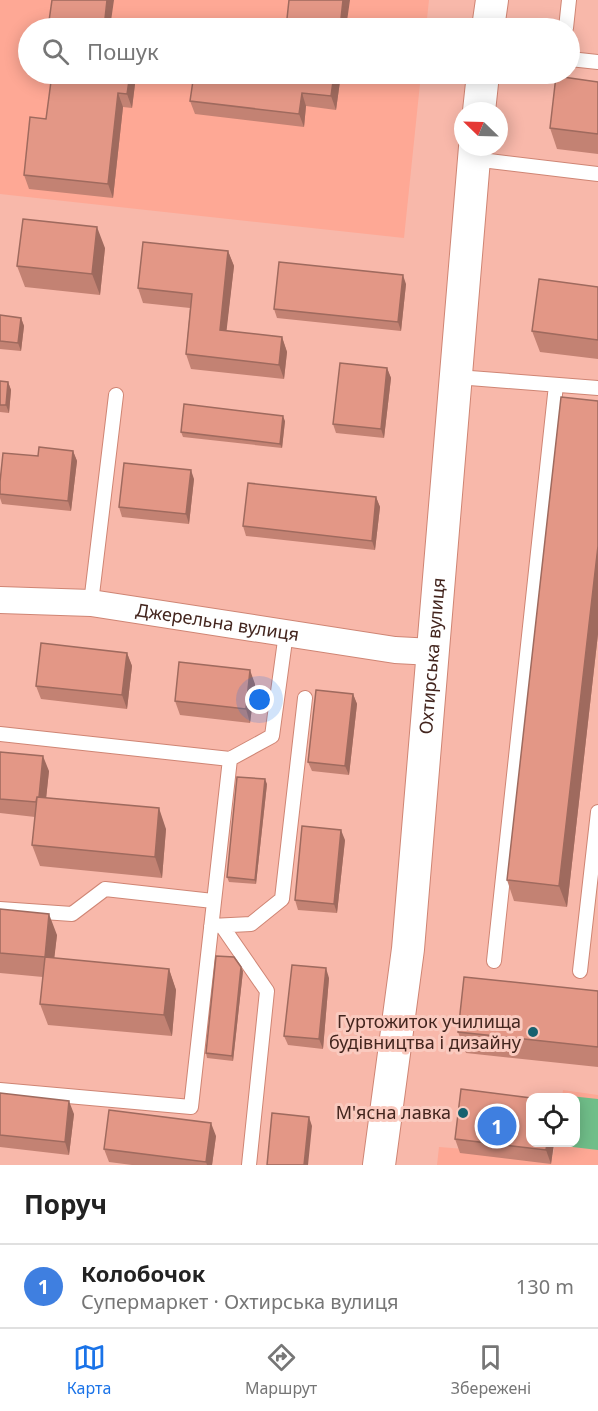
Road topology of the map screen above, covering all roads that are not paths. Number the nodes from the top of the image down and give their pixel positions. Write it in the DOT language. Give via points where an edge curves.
graph roads {
  1 [pos="492,0"];
  2 [pos="569,0"];
  3 [pos="489,18"];
  4 [pos="567,18"];
  5 [pos="580,60"];
  6 [pos="598,62"];
  7 [pos="482,84"];
  8 [pos="480,102"];
  9 [pos="474,156"];
  10 [pos="492,156"];
  11 [pos="598,174"];
  12 [pos="457,377"];
  13 [pos="556,385"];
  14 [pos="598,388"];
  15 [pos="116,395"];
  16 [pos="0,600"];
  17 [pos="91,603"];
  18 [pos="286,633"];
  19 [pos="433,652"];
  20 [pos="305,698"];
  21 [pos="0,734"];
  22 [pos="230,759"];
  23 [pos="598,812"];
  24 [pos="213,901"];
  25 [pos="0,909"];
  26 [pos="217,926"];
  27 [pos="494,961"];
  28 [pos="580,971"];
  29 [pos="0,1090"];
  30 [pos="249,1165"];
  31 [pos="379,1165"];
  1 -- 3 [label="street"];
  2 -- 4 [label="lane"];
  5 -- 6 [label="lane"];
  7 -- 8 [label="street"];
  9 -- 12 [label="street, Охтирська вулиця"];
  10 -- 11 [label="lane"];
  12 -- 13 [label="lane"];
  12 -- 19 [label="street, Охтирська вулиця"];
  13 -- 14 [label="lane"];
  13 -- 27 [label="lane"];
  15 -- 17 [label="lane"];
  16 -- 17 [label="street, Джерельна вулиця"];
  17 -- 18 [label="street, Джерельна вулиця"];
  18 -- 19 [label="street, Джерельна вулиця"];
  18 -- 22 [label="lane" via="272,736"];
  19 -- 31 [label="street, Охтирська вулиця" via="408,950"];
  20 -- 26 [label="lane" via="282,899 250,924"];
  21 -- 22 [label="lane"];
  22 -- 24 [label="lane"];
  23 -- 28 [label="lane"];
  24 -- 25 [label="lane" via="105,889 72,914"];
  24 -- 26 [label="lane"];
  26 -- 29 [label="lane" via="191,1107"];
  26 -- 30 [label="lane" via="267,991"];
}
